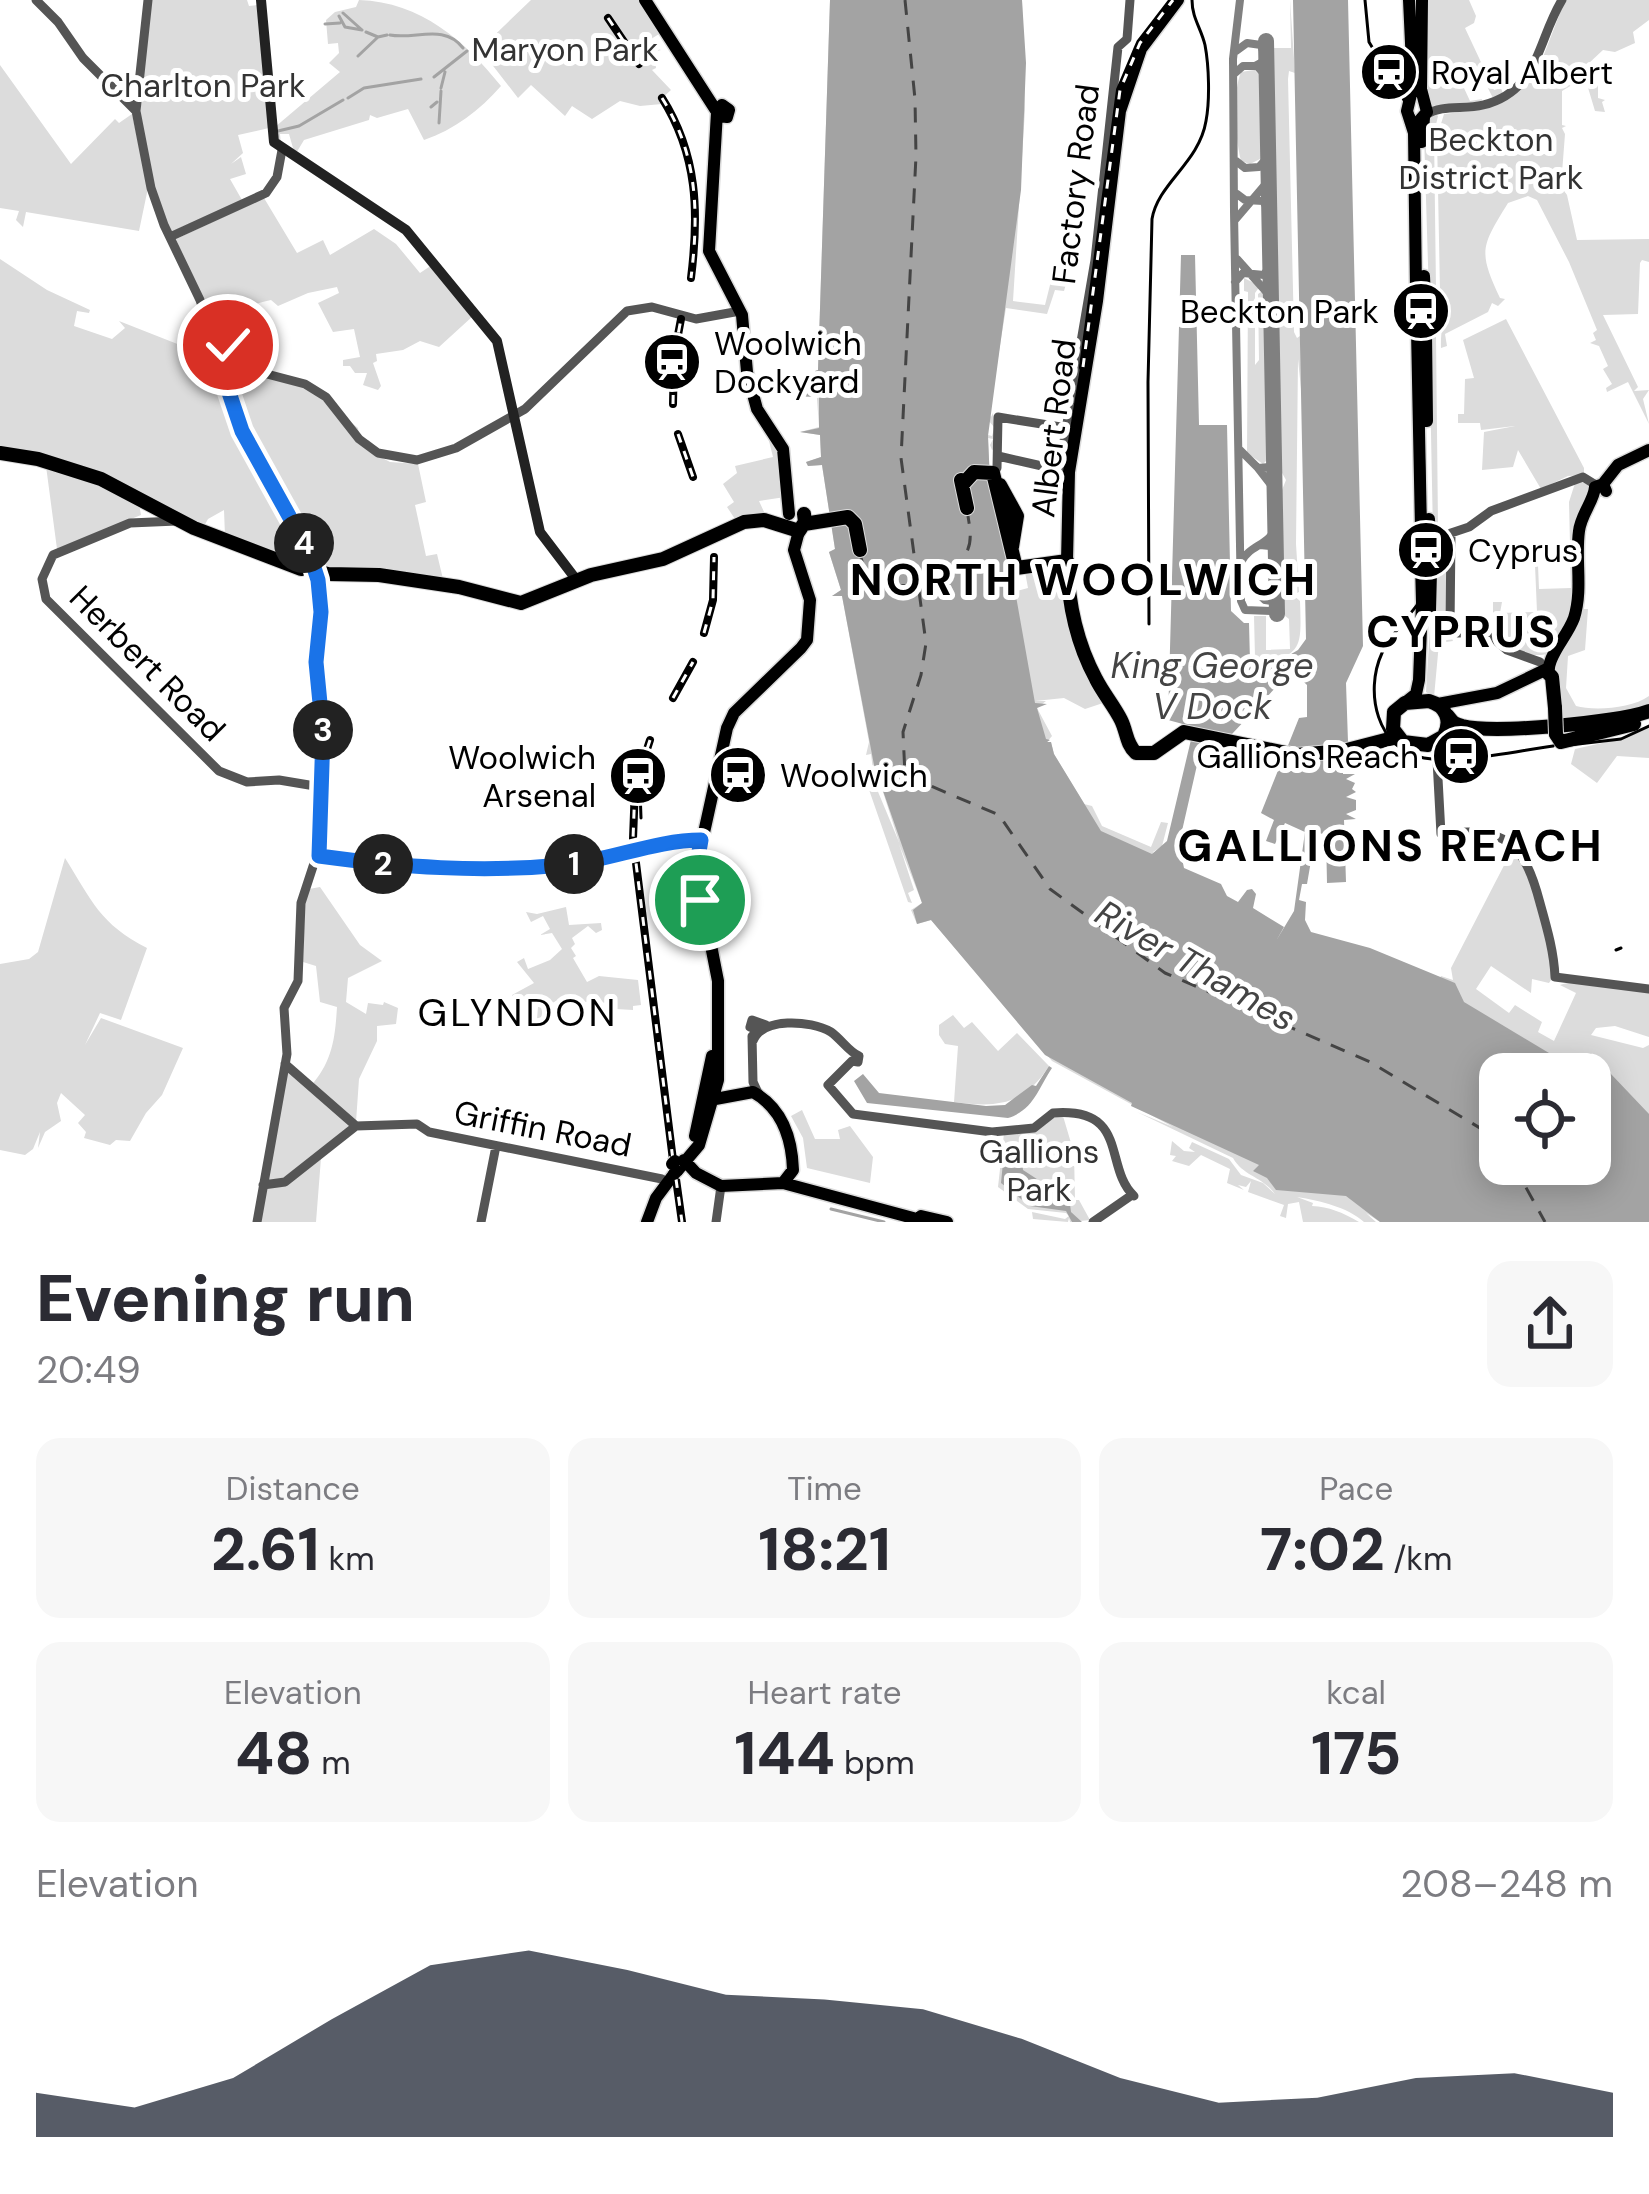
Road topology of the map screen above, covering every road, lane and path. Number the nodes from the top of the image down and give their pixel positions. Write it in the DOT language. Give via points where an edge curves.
graph roads {
  1 [pos="36,0"];
  2 [pos="148,0"];
  3 [pos="261,0"];
  4 [pos="648,0"];
  5 [pos="1130,0"];
  6 [pos="1178,0"];
  7 [pos="1409,0"];
  8 [pos="1421,0"];
  9 [pos="1562,0"];
  10 [pos="1422,110"];
  11 [pos="136,111"];
  12 [pos="282,150"];
  13 [pos="167,229"];
  14 [pos="743,311"];
  15 [pos="213,345"];
  16 [pos="515,415"];
  17 [pos="1067,428"];
  18 [pos="1649,451"];
  19 [pos="0,453"];
  20 [pos="1064,471"];
  21 [pos="997,476"];
  22 [pos="1598,488"];
  23 [pos="967,508"];
  24 [pos="795,517"];
  25 [pos="177,520"];
  26 [pos="860,550"];
  27 [pos="1066,561"];
  28 [pos="1427,562"];
  29 [pos="1025,569"];
  30 [pos="314,570"];
  31 [pos="571,574"];
  32 [pos="519,600"];
  33 [pos="1544,666"];
  34 [pos="1405,703"];
  35 [pos="1441,706"];
  36 [pos="1649,714"];
  37 [pos="1395,732"];
  38 [pos="1442,738"];
  39 [pos="1423,745"];
  40 [pos="1437,774"];
  41 [pos="321,787"];
  42 [pos="699,840"];
  43 [pos="319,856"];
  44 [pos="1649,988"];
  45 [pos="285,1064"];
  46 [pos="718,1070"];
  47 [pos="753,1090"];
  48 [pos="728,1096"];
  49 [pos="712,1099"];
  50 [pos="356,1126"];
  51 [pos="698,1127"];
  52 [pos="496,1146"];
  53 [pos="677,1167"];
  54 [pos="793,1171"];
  55 [pos="783,1184"];
  56 [pos="262,1185"];
  57 [pos="721,1186"];
  58 [pos="257,1222"];
  59 [pos="482,1222"];
  60 [pos="646,1222"];
  61 [pos="716,1222"];
  62 [pos="928,1222"];
  63 [pos="946,1222"];
  64 [pos="1093,1222"];
  1 -- 11 [label="street"];
  2 -- 11 [label="street"];
  3 -- 12 [label="main road" via="273,136"];
  4 -- 14 [label="main road" via="720,113 712,246"];
  5 -- 17 [label="street, Factory Road"];
  6 -- 20 [label="main road, Albert Road" via="1141,49 1120,111 1100,284"];
  7 -- 10 [label="main road"];
  8 -- 10 [label="main road"];
  9 -- 10 [label="street" via="1540,57 1516,88 1485,104"];
  10 -- 28 [label="main road, bridge" via="1414,134"];
  11 -- 13 [label="street"];
  12 -- 13 [label="street" via="266,193"];
  12 -- 16 [label="main road" via="394,220 437,268 499,344"];
  13 -- 15 [label="street"];
  14 -- 16 [label="street" via="696,320 652,307 627,310"];
  14 -- 24 [label="main road" via="751,386 782,446"];
  15 -- 16 [label="street" via="228,345 263,373 326,397 362,442 395,459 437,456"];
  15 -- 30 [label="street" via="242,431"];
  16 -- 31 [label="main road" via="542,534"];
  17 -- 20 [label="street, Factory Road"];
  17 -- 21 [label="street" via="998,417"];
  18 -- 22 [label="main road" via="1614,468"];
  19 -- 25 [label="highway" via="93,476"];
  20 -- 21 [label="street"];
  20 -- 27 [label="main road, Albert Road"];
  21 -- 23 [label="highway" via="968,472"];
  21 -- 29 [label="highway" via="1017,514 1012,545"];
  21 -- 29 [label="highway" via="1014,566"];
  22 -- 33 [label="main road" via="1579,530 1577,607"];
  22 -- 33 [label="street" via="1583,477 1569,479 1491,511 1452,538 1454,632 1486,632"];
  24 -- 26 [label="highway" via="852,520"];
  24 -- 31 [label="highway" via="743,519 671,552"];
  24 -- 32 [label="highway" via="744,522 663,559"];
  24 -- 42 [label="main road" via="794,550 811,600 803,645 731,711"];
  25 -- 30 [label="highway"];
  25 -- 41 [label="street, Herbert Road" via="119,526 49,558 42,584 52,608 213,766 247,782"];
  27 -- 29 [label="highway"];
  27 -- 37 [label="highway, Albert Road" via="1081,644 1132,750 1154,753 1188,733 1312,755"];
  28 -- 34 [label="main road" via="1419,680"];
  28 -- 35 [label="main road" via="1423,689"];
  30 -- 32 [label="highway"];
  30 -- 41 [label="street"];
  31 -- 32 [label="highway"];
  33 -- 35 [label="main road" via="1508,689"];
  33 -- 36 [label="highway, bridge" via="1558,742"];
  34 -- 35 [label="highway"];
  34 -- 37 [label="highway" via="1394,712"];
  35 -- 36 [label="highway" via="1460,725 1493,727"];
  35 -- 38 [label="highway"];
  36 -- 38 [label="highway" via="1600,726 1455,730"];
  37 -- 39 [label="highway"];
  38 -- 39 [label="highway"];
  38 -- 40 [label="street"];
  39 -- 40 [label="street"];
  40 -- 44 [label="street" via="1441,834 1486,831 1517,848 1564,970 1591,984"];
  41 -- 43 [label="street"];
  42 -- 43 [label="street" via="566,865 473,871"];
  42 -- 46 [label="main road" via="696,875 718,988"];
  42 -- 51 [label="main road" via="693,875 714,1010"];
  43 -- 45 [label="street" via="301,903 298,981 284,1008"];
  45 -- 50 [label="street"];
  45 -- 56 [label="street"];
  46 -- 48 [label="main road"];
  46 -- 49 [label="main road"];
  47 -- 48 [label="main road"];
  47 -- 54 [label="main road" via="785,1127"];
  47 -- 64 [label="street" via="758,1029 823,1028 853,1058 828,1085 853,1114 990,1132 1078,1114 1112,1137 1129,1194"];
  48 -- 49 [label="main road"];
  49 -- 51 [label="main road"];
  49 -- 53 [label="main road" via="700,1141"];
  50 -- 52 [label="street, Griffin Road" via="417,1124"];
  50 -- 56 [label="street" via="285,1182"];
  51 -- 53 [label="main road"];
  52 -- 53 [label="street, Griffin Road" via="643,1175"];
  52 -- 59 [label="street"];
  53 -- 57 [label="main road"];
  53 -- 60 [label="main road"];
  54 -- 55 [label="main road"];
  54 -- 63 [label="main road" via="820,1191"];
  55 -- 57 [label="main road"];
  55 -- 62 [label="main road"];
  56 -- 58 [label="street"];
  57 -- 61 [label="street"];
}
